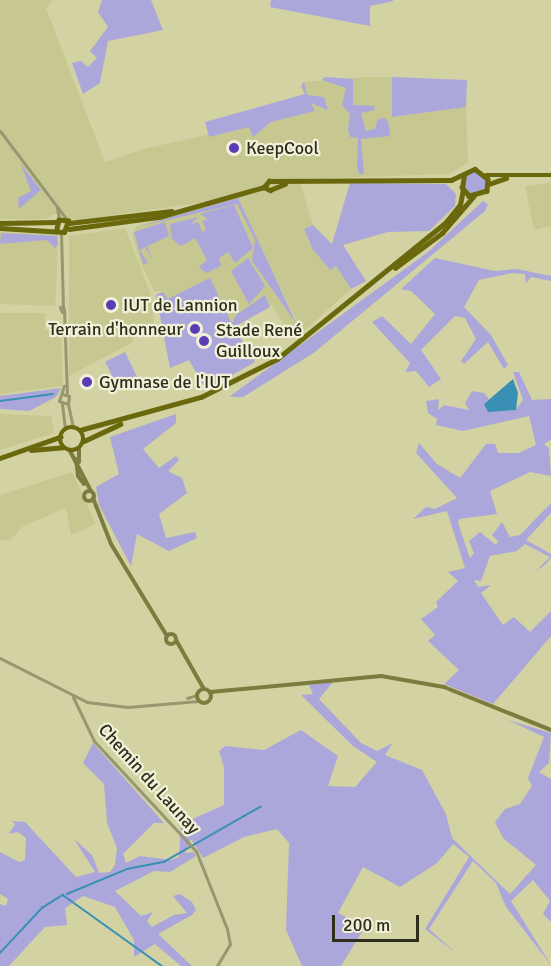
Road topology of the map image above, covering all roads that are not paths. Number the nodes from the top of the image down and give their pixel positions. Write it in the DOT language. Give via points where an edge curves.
graph roads {
  1 [pos="0,131"];
  2 [pos="486,174"];
  3 [pos="464,175"];
  4 [pos="551,175"];
  5 [pos="511,176"];
  6 [pos="360,178"];
  7 [pos="489,184"];
  8 [pos="463,188"];
  9 [pos="473,197"];
  10 [pos="56,206"];
  11 [pos="183,210"];
  12 [pos="121,218"];
  13 [pos="0,223"];
  14 [pos="63,227"];
  15 [pos="95,227"];
  16 [pos="0,228"];
  17 [pos="373,283"];
  18 [pos="65,384"];
  19 [pos="62,394"];
  20 [pos="67,394"];
  21 [pos="62,404"];
  22 [pos="68,404"];
  23 [pos="131,419"];
  24 [pos="73,427"];
  25 [pos="65,429"];
  26 [pos="80,430"];
  27 [pos="60,437"];
  28 [pos="84,441"];
  29 [pos="63,447"];
  30 [pos="80,448"];
  31 [pos="70,451"];
  32 [pos="19,452"];
  33 [pos="0,458"];
  34 [pos="76,459"];
  35 [pos="79,466"];
  36 [pos="84,482"];
  37 [pos="88,491"];
  38 [pos="91,499"];
  39 [pos="169,635"];
  40 [pos="174,642"];
  41 [pos="0,658"];
  42 [pos="200,691"];
  43 [pos="210,692"];
  44 [pos="227,693"];
  45 [pos="73,697"];
  46 [pos="80,699"];
  47 [pos="182,699"];
  48 [pos="210,699"];
  49 [pos="198,700"];
  50 [pos="77,708"];
  51 [pos="551,730"];
  52 [pos="217,966"];
  1 -- 10 [label="street"];
  2 -- 3 [label="main road" via="475,169"];
  2 -- 5 [label="main road"];
  2 -- 7 [label="main road"];
  3 -- 6 [label="main road" via="451,180"];
  3 -- 8 [label="main road"];
  4 -- 5 [label="main road"];
  5 -- 7 [label="main road"];
  6 -- 8 [label="main road" via="446,182"];
  6 -- 11 [label="main road" via="273,185"];
  7 -- 9 [label="main road" via="483,195"];
  8 -- 9 [label="main road"];
  8 -- 17 [label="main road" via="460,205 446,222"];
  9 -- 17 [label="main road" via="442,233"];
  10 -- 14 [label="street"];
  10 -- 14 [label="street"];
  11 -- 12 [label="main road"];
  11 -- 15 [label="main road"];
  12 -- 14 [label="main road"];
  12 -- 15 [label="main road"];
  13 -- 14 [label="main road"];
  14 -- 15 [label="main road"];
  14 -- 16 [label="main road"];
  14 -- 18 [label="street"];
  17 -- 23 [label="main road" via="292,348 249,375 201,398"];
  18 -- 19 [label="street"];
  18 -- 20 [label="street"];
  19 -- 20 [label="street"];
  19 -- 21 [label="street"];
  20 -- 22 [label="street"];
  21 -- 22 [label="street"];
  21 -- 25 [label="street"];
  22 -- 24 [label="street"];
  23 -- 26 [label="main road"];
  23 -- 28 [label="main road"];
  24 -- 25 [label="main road"];
  24 -- 26 [label="main road"];
  25 -- 27 [label="main road"];
  26 -- 28 [label="main road"];
  27 -- 29 [label="main road"];
  27 -- 32 [label="main road"];
  28 -- 30 [label="main road"];
  29 -- 31 [label="main road"];
  29 -- 32 [label="main road"];
  30 -- 31 [label="main road"];
  30 -- 35 [label="main road"];
  31 -- 34 [label="main road"];
  32 -- 33 [label="main road"];
  34 -- 35 [label="main road"];
  34 -- 36 [label="main road" via="78,476"];
  35 -- 36 [label="main road"];
  36 -- 37 [label="main road"];
  37 -- 38 [label="main road"];
  37 -- 38 [label="main road"];
  38 -- 39 [label="main road" via="159,624"];
  39 -- 40 [label="main road"];
  39 -- 40 [label="main road"];
  40 -- 42 [label="main road" via="198,677"];
  41 -- 45 [label="street" via="25,667"];
  42 -- 43 [label="main road"];
  42 -- 47 [label="street"];
  42 -- 49 [label="main road"];
  43 -- 44 [label="main road"];
  43 -- 48 [label="main road"];
  44 -- 48 [label="main road"];
  44 -- 51 [label="main road" via="353,676 407,679 458,692"];
  45 -- 46 [label="street"];
  45 -- 50 [label="street"];
  46 -- 47 [label="street" via="128,707"];
  46 -- 50 [label="street"];
  47 -- 49 [label="street"];
  48 -- 49 [label="main road"];
  50 -- 52 [label="street, Chemin du Launay" via="98,746 196,851 230,944"];
}
